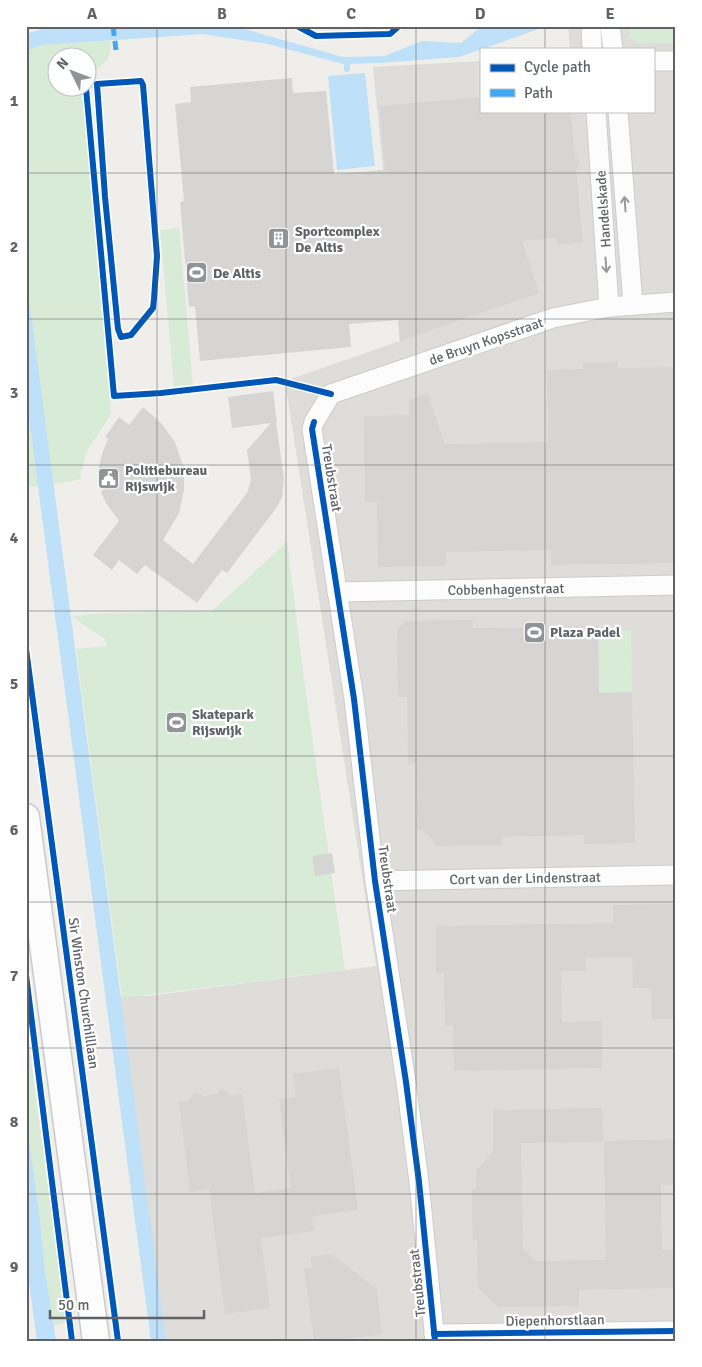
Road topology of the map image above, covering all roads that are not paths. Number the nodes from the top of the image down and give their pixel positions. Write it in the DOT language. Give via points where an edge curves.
graph roads {
  1 [pos="591,26"];
  2 [pos="610,26"];
  3 [pos="592,48"];
  4 [pos="612,48"];
  5 [pos="654,61"];
  6 [pos="676,61"];
  7 [pos="596,112"];
  8 [pos="618,112"];
  9 [pos="676,302"];
  10 [pos="633,305"];
  11 [pos="609,307"];
  12 [pos="314,422"];
  13 [pos="676,585"];
  14 [pos="337,592"];
  15 [pos="26,817"];
  16 [pos="676,875"];
  17 [pos="374,881"];
  18 [pos="676,1331"];
  19 [pos="435,1337"];
  20 [pos="96,1341"];
  1 -- 3 [label="street"];
  2 -- 4 [label="street"];
  5 -- 6 [label="street"];
  7 -- 11 [label="street, Handelskade, one-way"];
  10 -- 8 [label="street, Handelskade, one-way"];
  9 -- 10 [label="street, de Bruyn Kopsstraat"];
  10 -- 11 [label="street, de Bruyn Kopsstraat"];
  11 -- 12 [label="street, de Bruyn Kopsstraat" via="553,318 331,394"];
  12 -- 14 [label="street, Treubstraat" via="312,429"];
  13 -- 14 [label="street, Cobbenhagenstraat"];
  14 -- 17 [label="street, Treubstraat" via="354,699"];
  15 -- 20 [label="street"];
  16 -- 17 [label="street, Cort van der Lindenstraat"];
  17 -- 19 [label="street, Treubstraat" via="400,1036"];
  18 -- 19 [label="street, Diepenhorstlaan"];
}
